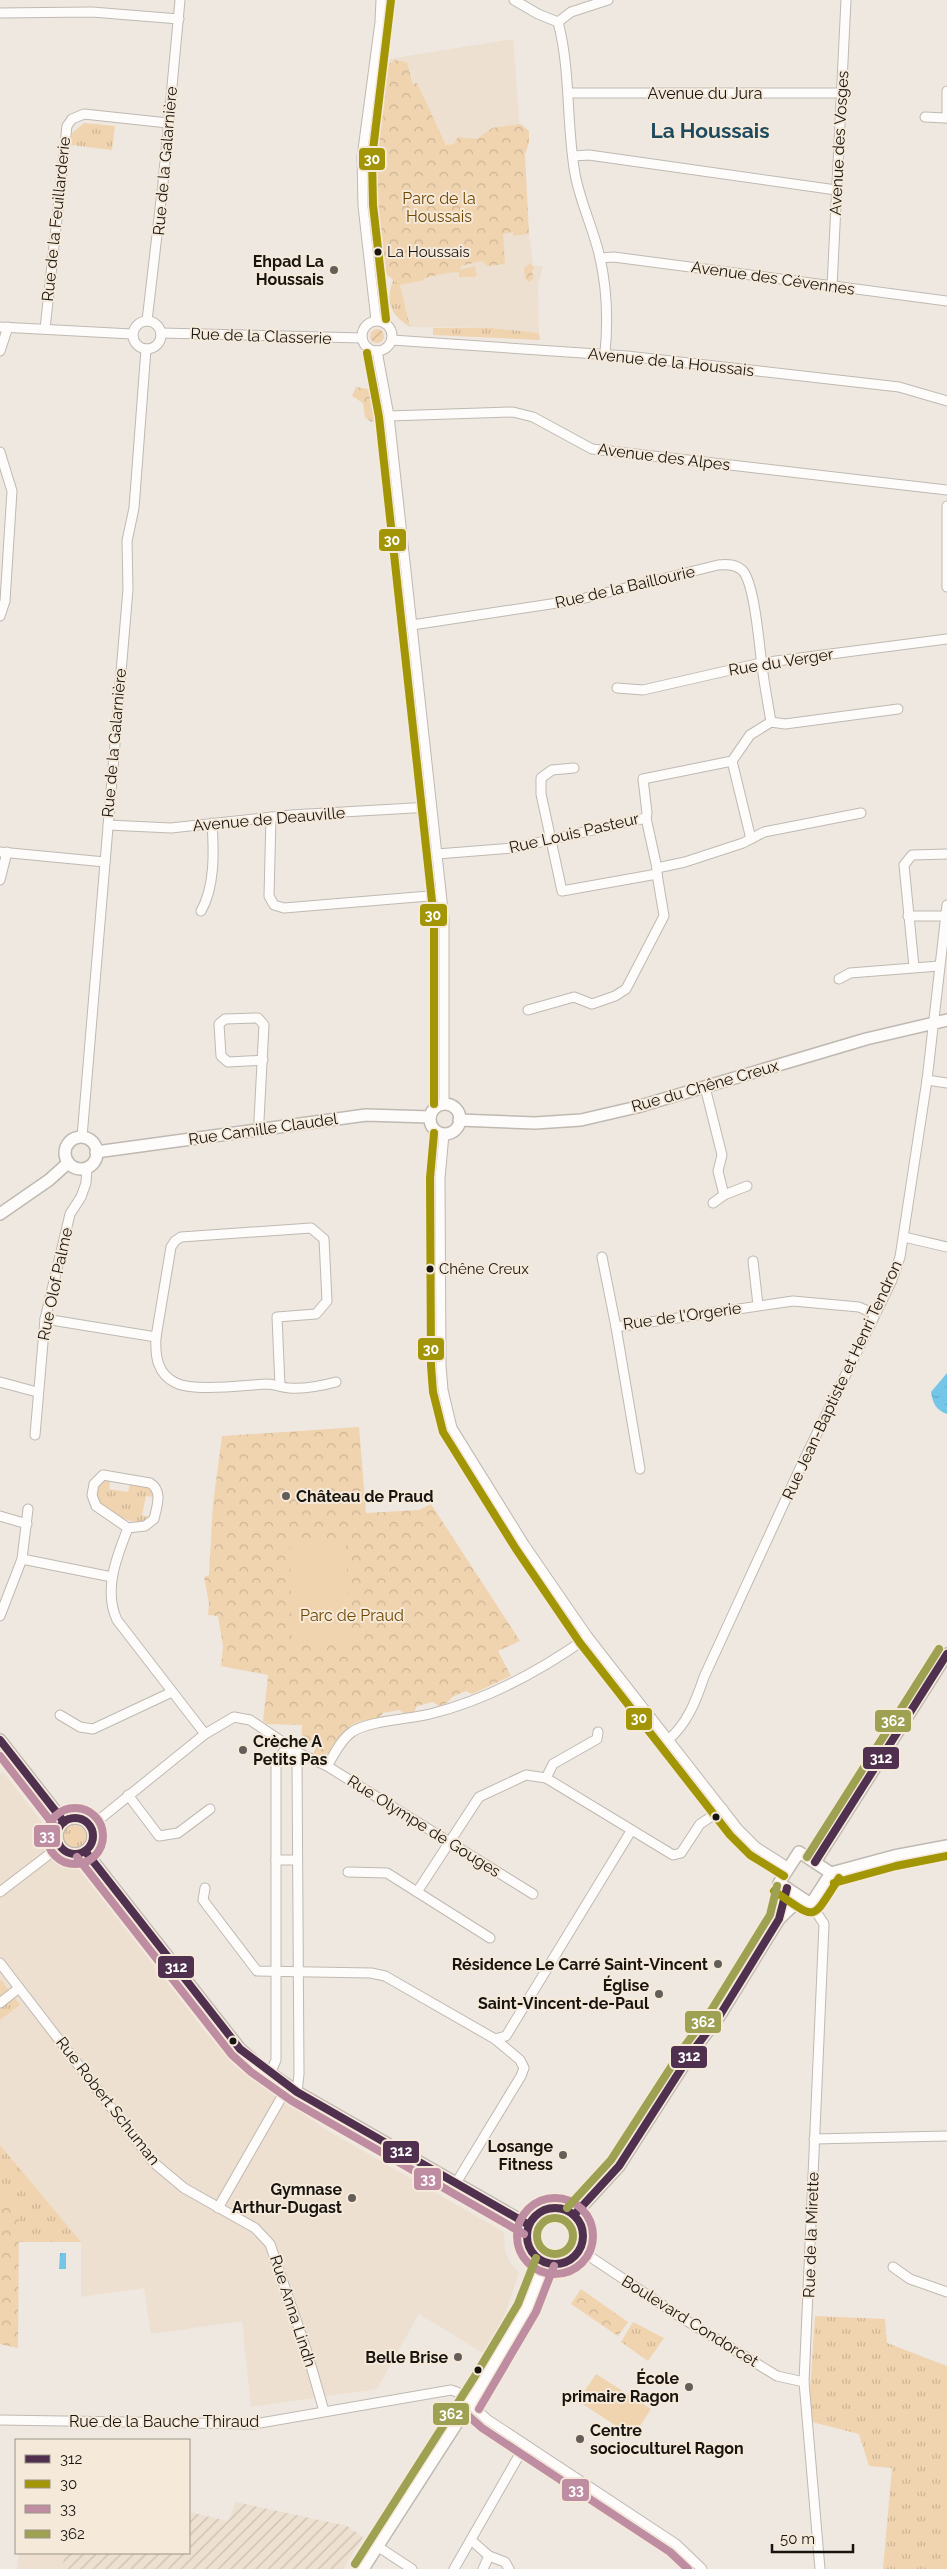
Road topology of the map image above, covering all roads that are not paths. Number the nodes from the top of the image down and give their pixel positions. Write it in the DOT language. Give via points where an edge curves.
graph roads {
  1 [pos="180,0"];
  2 [pos="381,0"];
  3 [pos="514,0"];
  4 [pos="608,0"];
  5 [pos="846,0"];
  6 [pos="0,14"];
  7 [pos="179,19"];
  8 [pos="558,22"];
  9 [pos="947,91"];
  10 [pos="842,93"];
  11 [pos="568,94"];
  12 [pos="925,117"];
  13 [pos="946,118"];
  14 [pos="168,123"];
  15 [pos="573,156"];
  16 [pos="836,190"];
  17 [pos="600,258"];
  18 [pos="832,287"];
  19 [pos="947,301"];
  20 [pos="376,320"];
  21 [pos="147,321"];
  22 [pos="4,327"];
  23 [pos="45,329"];
  24 [pos="161,333"];
  25 [pos="132,334"];
  26 [pos="362,338"];
  27 [pos="392,340"];
  28 [pos="146,349"];
  29 [pos="0,351"];
  30 [pos="377,351"];
  31 [pos="605,354"];
  32 [pos="947,401"];
  33 [pos="389,416"];
  34 [pos="0,452"];
  35 [pos="947,490"];
  36 [pos="947,506"];
  37 [pos="947,521"];
  38 [pos="947,587"];
  39 [pos="0,616"];
  40 [pos="412,625"];
  41 [pos="947,639"];
  42 [pos="761,662"];
  43 [pos="617,688"];
  44 [pos="898,709"];
  45 [pos="771,722"];
  46 [pos="732,761"];
  47 [pos="574,768"];
  48 [pos="430,807"];
  49 [pos="861,813"];
  50 [pos="271,817"];
  51 [pos="646,818"];
  52 [pos="212,823"];
  53 [pos="108,825"];
  54 [pos="550,838"];
  55 [pos="751,839"];
  56 [pos="4,852"];
  57 [pos="437,854"];
  58 [pos="947,854"];
  59 [pos="105,862"];
  60 [pos="657,871"];
  61 [pos="0,880"];
  62 [pos="441,895"];
  63 [pos="947,904"];
  64 [pos="201,911"];
  65 [pos="908,916"];
  66 [pos="946,917"];
  67 [pos="939,966"];
  68 [pos="914,967"];
  69 [pos="839,979"];
  70 [pos="528,1010"];
  71 [pos="947,1020"];
  72 [pos="932,1024"];
  73 [pos="263,1060"];
  74 [pos="927,1080"];
  75 [pos="947,1083"];
  76 [pos="705,1087"];
  77 [pos="444,1104"];
  78 [pos="430,1117"];
  79 [pos="460,1120"];
  80 [pos="260,1129"];
  81 [pos="444,1134"];
  82 [pos="82,1137"];
  83 [pos="96,1152"];
  84 [pos="68,1163"];
  85 [pos="87,1167"];
  86 [pos="747,1186"];
  87 [pos="724,1195"];
  88 [pos="713,1203"];
  89 [pos="0,1214"];
  90 [pos="904,1237"];
  91 [pos="947,1247"];
  92 [pos="602,1257"];
  93 [pos="753,1261"];
  94 [pos="758,1305"];
  95 [pos="875,1314"];
  96 [pos="45,1319"];
  97 [pos="616,1327"];
  98 [pos="156,1337"];
  99 [pos="0,1382"];
  100 [pos="336,1382"];
  101 [pos="280,1386"];
  102 [pos="37,1392"];
  103 [pos="35,1434"];
  104 [pos="640,1469"];
  105 [pos="28,1509"];
  106 [pos="0,1516"];
  107 [pos="27,1524"];
  108 [pos="128,1528"];
  109 [pos="22,1559"];
  110 [pos="112,1577"];
  111 [pos="0,1616"];
  112 [pos="588,1637"];
  113 [pos="947,1654"];
  114 [pos="172,1692"];
  115 [pos="60,1715"];
  116 [pos="598,1732"];
  117 [pos="205,1734"];
  118 [pos="0,1740"];
  119 [pos="668,1740"];
  120 [pos="287,1746"];
  121 [pos="327,1766"];
  122 [pos="546,1778"];
  123 [pos="128,1795"];
  124 [pos="210,1809"];
  125 [pos="722,1809"];
  126 [pos="64,1822"];
  127 [pos="89,1824"];
  128 [pos="631,1831"];
  129 [pos="448,1842"];
  130 [pos="60,1846"];
  131 [pos="947,1846"];
  132 [pos="85,1850"];
  133 [pos="276,1860"];
  134 [pos="297,1860"];
  135 [pos="815,1862"];
  136 [pos="788,1868"];
  137 [pos="348,1872"];
  138 [pos="832,1873"];
  139 [pos="205,1888"];
  140 [pos="787,1888"];
  141 [pos="0,1892"];
  142 [pos="417,1892"];
  143 [pos="534,1894"];
  144 [pos="801,1898"];
  145 [pos="811,1904"];
  146 [pos="779,1919"];
  147 [pos="490,1938"];
  148 [pos="0,1963"];
  149 [pos="276,1971"];
  150 [pos="298,1971"];
  151 [pos="19,1988"];
  152 [pos="0,2003"];
  153 [pos="495,2039"];
  154 [pos="270,2074"];
  155 [pos="292,2089"];
  156 [pos="947,2136"];
  157 [pos="814,2139"];
  158 [pos="456,2183"];
  159 [pos="218,2208"];
  160 [pos="574,2216"];
  161 [pos="529,2225"];
  162 [pos="580,2250"];
  163 [pos="545,2262"];
  164 [pos="893,2267"];
  165 [pos="947,2292"];
  166 [pos="804,2382"];
  167 [pos="470,2404"];
  168 [pos="324,2411"];
  169 [pos="0,2420"];
  170 [pos="525,2445"];
  171 [pos="471,2540"];
  172 [pos="377,2546"];
  173 [pos="489,2556"];
  174 [pos="454,2568"];
  175 [pos="363,2569"];
  176 [pos="412,2569"];
  177 [pos="483,2569"];
  178 [pos="508,2569"];
  179 [pos="702,2569"];
  180 [pos="820,2569"];
  1 -- 7 [label="street, Rue de la Galarnière"];
  2 -- 20 [label="street" via="362,157 363,206"];
  3 -- 8 [label="street"];
  4 -- 8 [label="street" via="571,12"];
  5 -- 10 [label="street, Avenue des Vosges"];
  6 -- 7 [label="street" via="92,12"];
  7 -- 14 [label="street, Rue de la Galarnière"];
  8 -- 11 [label="street" via="564,44"];
  9 -- 13 [label="street"];
  10 -- 11 [label="street, Avenue du Jura"];
  10 -- 16 [label="street, Avenue des Vosges"];
  11 -- 15 [label="street"];
  12 -- 13 [label="street"];
  14 -- 21 [label="street, Rue de la Galarnière"];
  14 -- 23 [label="street, Rue de la Feuillarderie" via="84,114 72,119 67,126"];
  15 -- 16 [label="street" via="589,155"];
  15 -- 17 [label="street" via="575,174"];
  16 -- 18 [label="street, Avenue des Vosges"];
  17 -- 18 [label="street, Avenue des Cévennes" via="614,257"];
  17 -- 31 [label="street" via="607,329"];
  18 -- 19 [label="street, Avenue des Cévennes"];
  20 -- 26 [label="street" via="366,325"];
  20 -- 27 [label="street" via="388,325 393,333"];
  21 -- 24 [label="street" via="157,326"];
  21 -- 25 [label="street" via="137,325"];
  22 -- 23 [label="street"];
  22 -- 29 [label="street"];
  23 -- 25 [label="street"];
  24 -- 26 [label="street, Rue de la Classerie"];
  24 -- 28 [label="street" via="156,345"];
  25 -- 28 [label="street" via="137,345"];
  26 -- 30 [label="street" via="366,346"];
  27 -- 30 [label="street" via="385,349"];
  27 -- 31 [label="street, Avenue de la Houssais"];
  28 -- 53 [label="street, Rue de la Galarnière" via="134,508 126,541 128,589"];
  30 -- 33 [label="street"];
  31 -- 32 [label="street, Avenue de la Houssais" via="899,387"];
  33 -- 35 [label="street, Avenue des Alpes" via="513,412 533,417 592,449"];
  33 -- 40 [label="street"];
  34 -- 39 [label="street" via="9,474 13,500 5,601"];
  36 -- 37 [label="street"];
  37 -- 38 [label="street"];
  40 -- 42 [label="street, Rue de la Baillourie" via="577,600 731,564 741,570 748,581 761,645"];
  40 -- 48 [label="street"];
  41 -- 42 [label="street, Rue du Verger"];
  42 -- 43 [label="street, Rue du Verger" via="643,690"];
  42 -- 45 [label="street"];
  44 -- 45 [label="street" via="785,724"];
  45 -- 46 [label="street" via="750,735"];
  46 -- 51 [label="street, Rue Louis Pasteur" via="643,779"];
  46 -- 55 [label="street"];
  47 -- 54 [label="street" via="552,770 541,778"];
  48 -- 50 [label="street, Avenue de Deauville"];
  48 -- 57 [label="street"];
  49 -- 55 [label="street" via="764,832"];
  50 -- 52 [label="street, Avenue de Deauville"];
  50 -- 62 [label="street" via="269,896 274,905 284,908"];
  51 -- 54 [label="street, Rue Louis Pasteur"];
  51 -- 60 [label="street"];
  52 -- 53 [label="street, Avenue de Deauville" via="171,828"];
  52 -- 64 [label="street" via="214,845 209,898"];
  53 -- 59 [label="street, Rue de la Galarnière"];
  54 -- 57 [label="street, Rue Louis Pasteur" via="514,848"];
  54 -- 60 [label="street" via="562,890"];
  55 -- 60 [label="street"];
  56 -- 59 [label="street"];
  56 -- 61 [label="street"];
  57 -- 62 [label="street"];
  58 -- 65 [label="street" via="912,855 904,865"];
  59 -- 82 [label="street, Rue de la Galarnière"];
  60 -- 70 [label="street" via="664,916 626,989 592,1004 574,997"];
  62 -- 77 [label="street" via="444,929"];
  63 -- 66 [label="street, Rue Jean-Baptiste et Henri Tendron"];
  65 -- 66 [label="street"];
  65 -- 68 [label="street"];
  66 -- 67 [label="street, Rue Jean-Baptiste et Henri Tendron"];
  67 -- 68 [label="street"];
  67 -- 72 [label="street, Rue Jean-Baptiste et Henri Tendron"];
  68 -- 69 [label="street" via="850,973"];
  71 -- 72 [label="street, Rue du Chêne Creux"];
  72 -- 74 [label="street, Rue Jean-Baptiste et Henri Tendron"];
  72 -- 76 [label="street, Rue du Chêne Creux" via="866,1039"];
  73 -- 73 [label="street" via="264,1025 258,1018 225,1019 219,1024 221,1056 228,1062"];
  73 -- 80 [label="street"];
  74 -- 75 [label="street"];
  74 -- 90 [label="street, Rue Jean-Baptiste et Henri Tendron"];
  76 -- 79 [label="street, Rue du Chêne Creux" via="581,1120 535,1123"];
  76 -- 87 [label="street" via="722,1155 718,1172"];
  77 -- 78 [label="street" via="436,1107"];
  77 -- 79 [label="street" via="455,1109"];
  78 -- 80 [label="street, Rue Camille Claudel" via="366,1115"];
  78 -- 81 [label="street" via="433,1128"];
  79 -- 81 [label="street" via="454,1130"];
  80 -- 83 [label="street, Rue Camille Claudel"];
  81 -- 112 [label="street" via="440,1178 441,1356 447,1412 465,1450"];
  82 -- 83 [label="street" via="92,1142"];
  82 -- 84 [label="street" via="73,1139 67,1146 65,1156"];
  83 -- 85 [label="street"];
  84 -- 85 [label="street" via="76,1168"];
  84 -- 89 [label="street"];
  85 -- 96 [label="street, Rue Olof Palme" via="81,1197 70,1214"];
  86 -- 87 [label="street"];
  87 -- 88 [label="street"];
  90 -- 91 [label="street"];
  90 -- 95 [label="street, Rue Jean-Baptiste et Henri Tendron" via="895,1272"];
  92 -- 97 [label="street, Rue de l'Orgerie"];
  93 -- 94 [label="street, Rue de l'Orgerie"];
  94 -- 95 [label="street, Rue de l'Orgerie" via="793,1301 852,1306"];
  94 -- 97 [label="street, Rue de l'Orgerie"];
  95 -- 119 [label="street, Rue Jean-Baptiste et Henri Tendron" via="802,1464 683,1725"];
  96 -- 98 [label="street"];
  96 -- 102 [label="street, Rue Olof Palme"];
  97 -- 104 [label="street"];
  98 -- 101 [label="street" via="159,1366 176,1384 189,1387"];
  98 -- 101 [label="street" via="171,1247 175,1241 181,1237 311,1228 324,1239 327,1301 316,1314 277,1317"];
  99 -- 102 [label="street"];
  100 -- 101 [label="street" via="319,1386"];
  102 -- 103 [label="street, Rue Olof Palme"];
  105 -- 107 [label="street"];
  106 -- 107 [label="street"];
  107 -- 109 [label="street"];
  108 -- 108 [label="street" via="96,1506 93,1500 94,1484 103,1475 156,1486 159,1494 154,1519 145,1526"];
  108 -- 110 [label="street"];
  109 -- 110 [label="street"];
  109 -- 111 [label="street"];
  110 -- 114 [label="street" via="117,1620"];
  112 -- 119 [label="street"];
  112 -- 121 [label="street" via="519,1680 474,1700 431,1714 356,1729 346,1737"];
  113 -- 135 [label="street"];
  114 -- 115 [label="street" via="93,1730 80,1727"];
  114 -- 117 [label="street"];
  116 -- 122 [label="street" via="597,1739 553,1764"];
  117 -- 120 [label="street, Rue Olympe de Gouges" via="228,1719 242,1718 258,1725"];
  117 -- 123 [label="street, Rue Olympe de Gouges"];
  118 -- 126 [label="street"];
  119 -- 125 [label="street"];
  120 -- 121 [label="street, Rue Olympe de Gouges"];
  120 -- 133 [label="street" via="276,1764"];
  120 -- 134 [label="street" via="297,1761"];
  121 -- 129 [label="street, Rue Olympe de Gouges"];
  122 -- 128 [label="street"];
  122 -- 129 [label="street" via="526,1775 479,1797"];
  123 -- 124 [label="street" via="159,1836 178,1833"];
  123 -- 127 [label="street, Rue Olympe de Gouges"];
  125 -- 128 [label="street" via="700,1824 679,1854 669,1854"];
  125 -- 136 [label="street" via="756,1847"];
  126 -- 127 [label="street" via="77,1818"];
  126 -- 130 [label="street" via="57,1834"];
  127 -- 132 [label="street" via="93,1837"];
  128 -- 153 [label="street" via="506,2036"];
  129 -- 142 [label="street"];
  129 -- 143 [label="street, Rue Olympe de Gouges"];
  130 -- 132 [label="street" via="72,1854"];
  130 -- 141 [label="street"];
  131 -- 138 [label="street"];
  132 -- 154 [label="street" via="240,2049"];
  133 -- 134 [label="street"];
  133 -- 149 [label="street"];
  134 -- 150 [label="street"];
  135 -- 136 [label="street" via="799,1852"];
  135 -- 138 [label="street"];
  136 -- 140 [label="street" via="779,1883"];
  137 -- 142 [label="street" via="387,1873"];
  138 -- 145 [label="street"];
  139 -- 149 [label="street" via="203,1900 257,1971"];
  140 -- 144 [label="street"];
  140 -- 146 [label="street"];
  142 -- 147 [label="street"];
  144 -- 145 [label="street"];
  144 -- 146 [label="street"];
  145 -- 157 [label="street, Rue de la Mirette" via="824,1924"];
  146 -- 160 [label="street" via="720,2015 692,2052 619,2166"];
  148 -- 151 [label="street, Rue Robert Schuman"];
  149 -- 150 [label="street"];
  149 -- 154 [label="street" via="276,2060"];
  150 -- 153 [label="street" via="385,1976"];
  150 -- 155 [label="street" via="299,2074"];
  151 -- 152 [label="street"];
  151 -- 159 [label="street, Rue Robert Schuman" via="154,2162 184,2188"];
  153 -- 158 [label="street" via="520,2060 523,2072"];
  154 -- 155 [label="street"];
  155 -- 158 [label="street"];
  155 -- 159 [label="street"];
  156 -- 157 [label="street"];
  157 -- 166 [label="street, Rue de la Mirette"];
  158 -- 161 [label="street"];
  159 -- 168 [label="street, Rue Anna Lindh" via="255,2228 274,2251"];
  160 -- 161 [label="street" via="561,2208 546,2209"];
  160 -- 162 [label="street" via="582,2228"];
  161 -- 163 [label="street" via="529,2247 538,2259"];
  162 -- 163 [label="street" via="568,2261"];
  162 -- 166 [label="street, Boulevard Condorcet" via="777,2376"];
  163 -- 167 [label="street" via="527,2308"];
  164 -- 165 [label="street" via="910,2279"];
  166 -- 180 [label="street, Rue de la Mirette"];
  167 -- 168 [label="street, Rue de la Bauche Thiraud" via="462,2395 450,2390"];
  167 -- 170 [label="street, Rue de la Bauche Thiraud"];
  167 -- 172 [label="street"];
  168 -- 169 [label="street, Rue de la Bauche Thiraud" via="254,2424"];
  170 -- 171 [label="street"];
  170 -- 179 [label="street, Rue de la Bauche Thiraud" via="676,2544"];
  171 -- 173 [label="street"];
  171 -- 174 [label="street"];
  172 -- 175 [label="street"];
  172 -- 176 [label="street"];
  173 -- 177 [label="street"];
  173 -- 178 [label="street" via="504,2562"];
}
